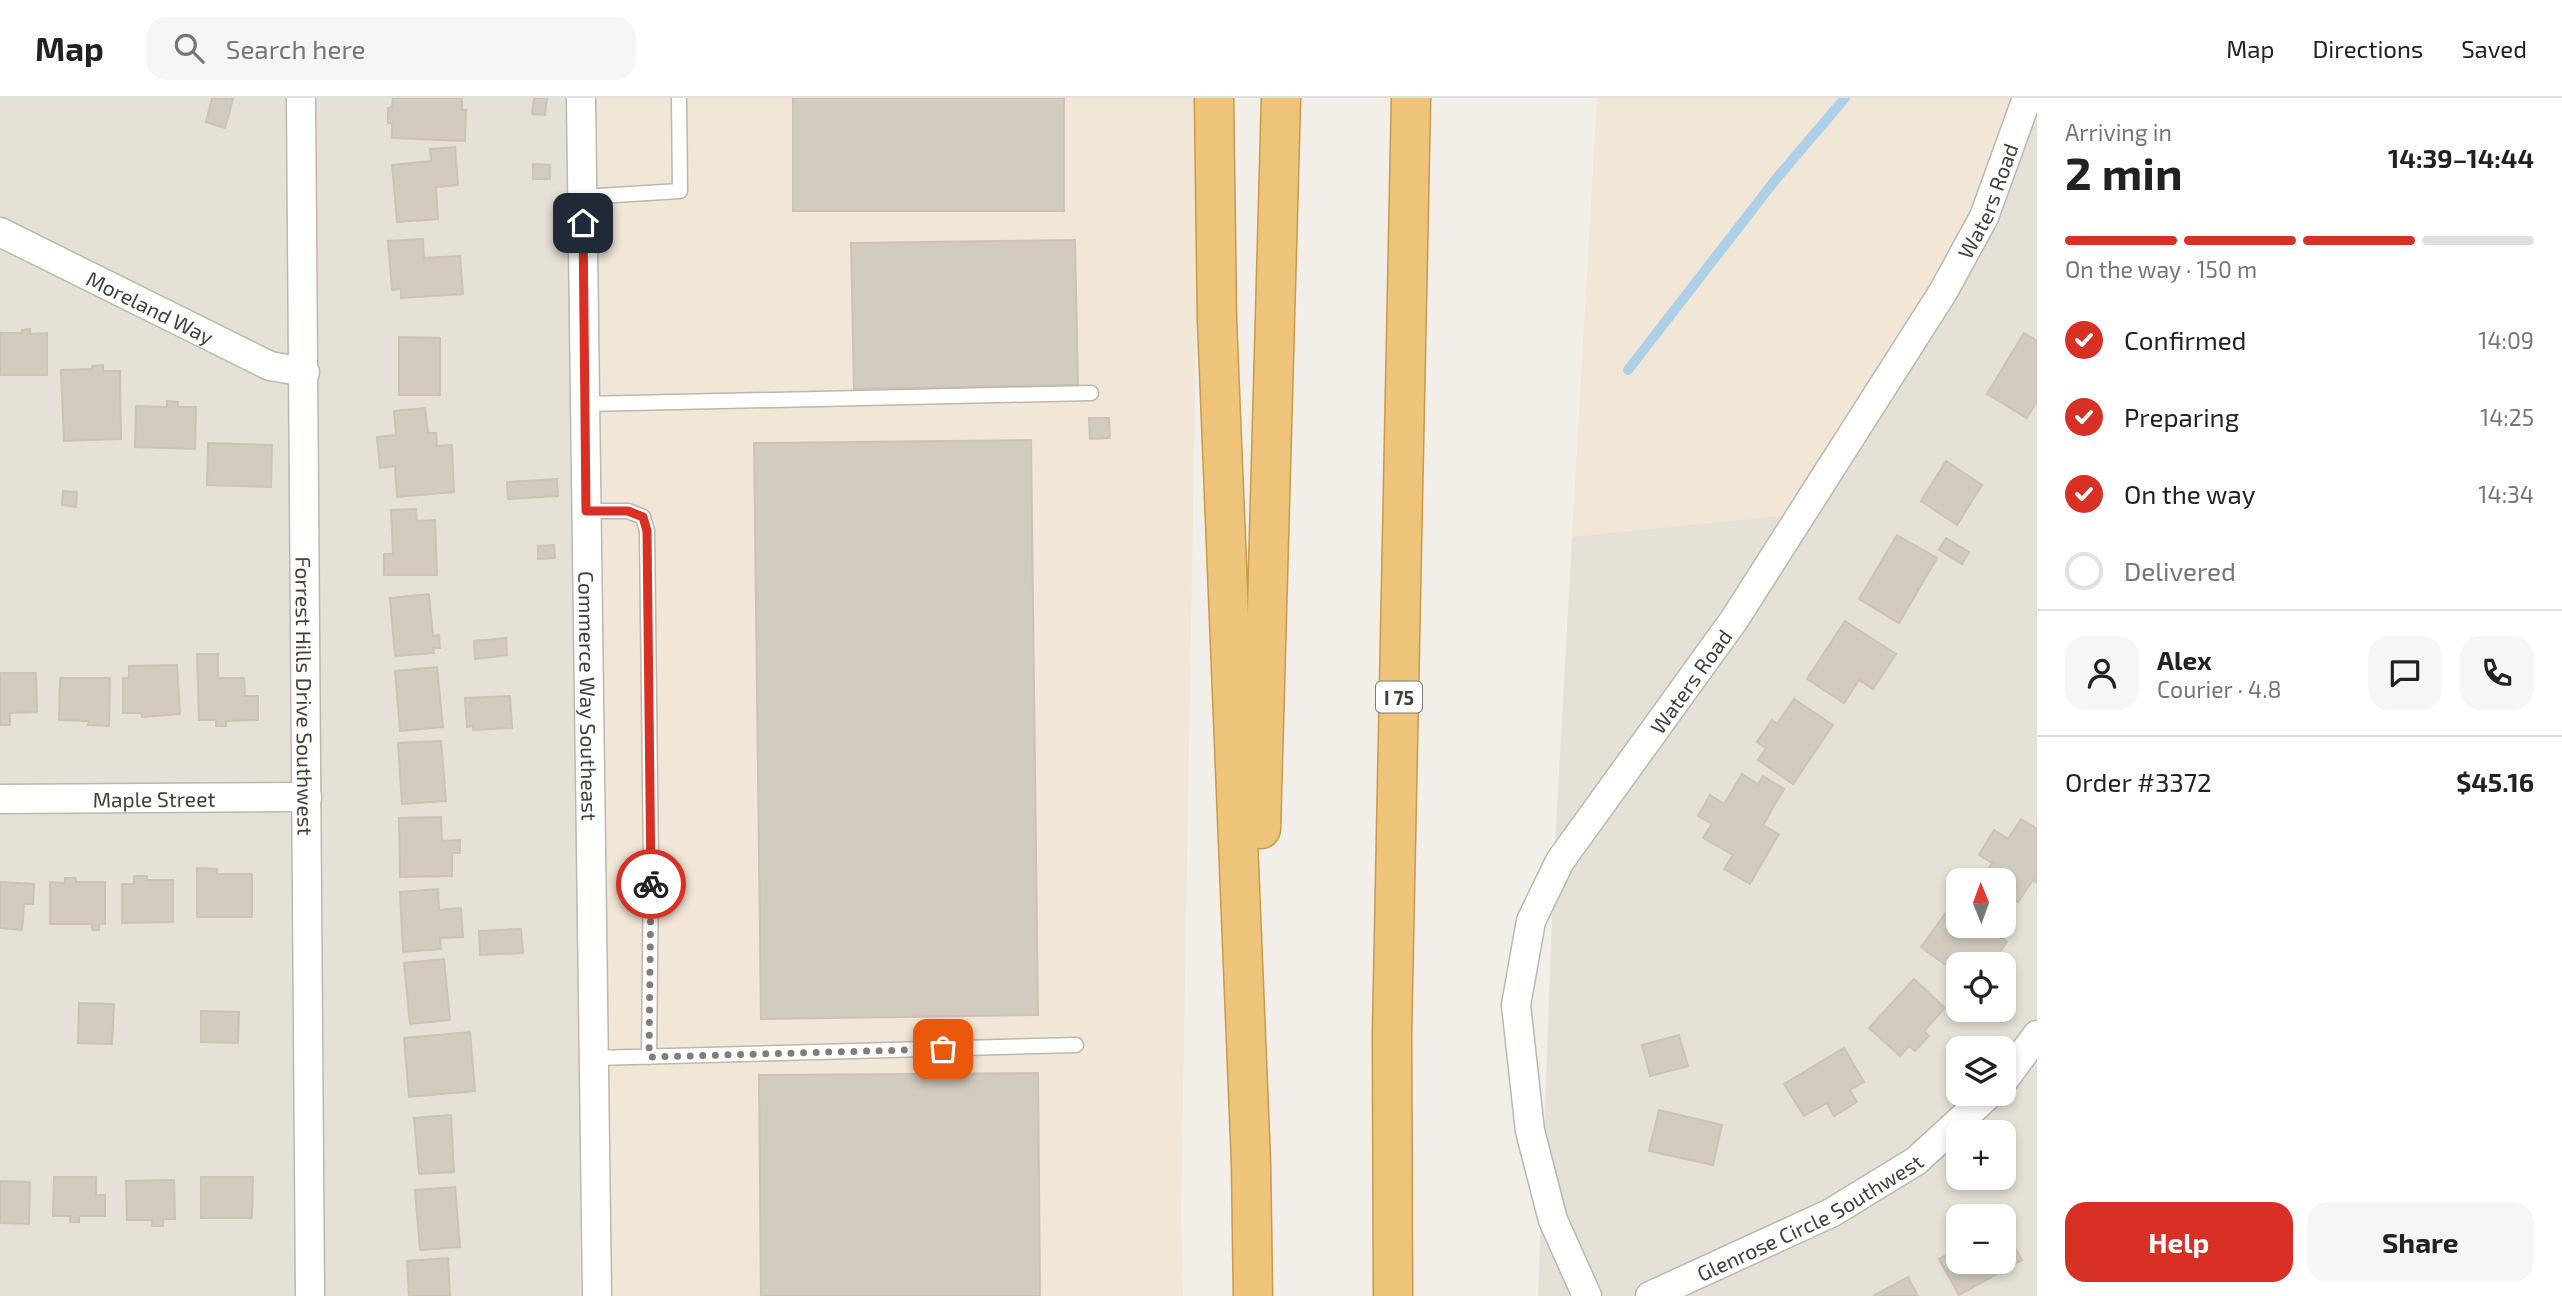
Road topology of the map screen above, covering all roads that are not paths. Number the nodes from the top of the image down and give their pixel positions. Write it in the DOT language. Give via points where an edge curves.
graph roads {
  1 [pos="301,98"];
  2 [pos="581,98"];
  3 [pos="679,98"];
  4 [pos="1214,98"];
  5 [pos="1281,98"];
  6 [pos="1411,98"];
  7 [pos="2027,98"];
  8 [pos="582,197"];
  9 [pos="0,233"];
  10 [pos="305,372"];
  11 [pos="1091,393"];
  12 [pos="585,404"];
  13 [pos="586,511"];
  14 [pos="307,797"];
  15 [pos="0,799"];
  16 [pos="2037,1035"];
  17 [pos="1076,1045"];
  18 [pos="649,1057"];
  19 [pos="594,1058"];
  20 [pos="2016,1064"];
  21 [pos="1976,1106"];
  22 [pos="1251,1163"];
  23 [pos="310,1296"];
  24 [pos="597,1296"];
  25 [pos="1253,1296"];
  26 [pos="1393,1296"];
  27 [pos="1587,1296"];
  28 [pos="1650,1296"];
  1 -- 10 [label="street, Forrest Hills Drive Southwest"];
  2 -- 8 [label="street, Commerce Way Southeast"];
  3 -- 8 [label="lane" via="680,191"];
  4 -- 22 [label="highway" via="1217,320"];
  5 -- 22 [label="highway"];
  6 -- 26 [label="highway, I 75" via="1392,1034"];
  7 -- 27 [label="street, Waters Road" via="1984,217 1943,292 1734,620 1560,861 1531,920 1516,1005 1530,1131 1553,1220"];
  8 -- 12 [label="street, Commerce Way Southeast"];
  9 -- 10 [label="street, Moreland Way" via="270,366"];
  10 -- 14 [label="street, Forrest Hills Drive Southwest"];
  11 -- 12 [label="lane"];
  12 -- 13 [label="street, Commerce Way Southeast"];
  13 -- 18 [label="lane" via="628,511 643,517 647,531"];
  13 -- 19 [label="street, Commerce Way Southeast"];
  14 -- 15 [label="street, Maple Street"];
  14 -- 23 [label="street, Forrest Hills Drive Southwest"];
  16 -- 20 [label="street"];
  17 -- 18 [label="lane"];
  18 -- 19 [label="lane"];
  19 -- 24 [label="street, Commerce Way Southeast"];
  21 -- 28 [label="street, Glenrose Circle Southwest" via="1916,1161 1832,1213"];
  22 -- 25 [label="highway"];
}
